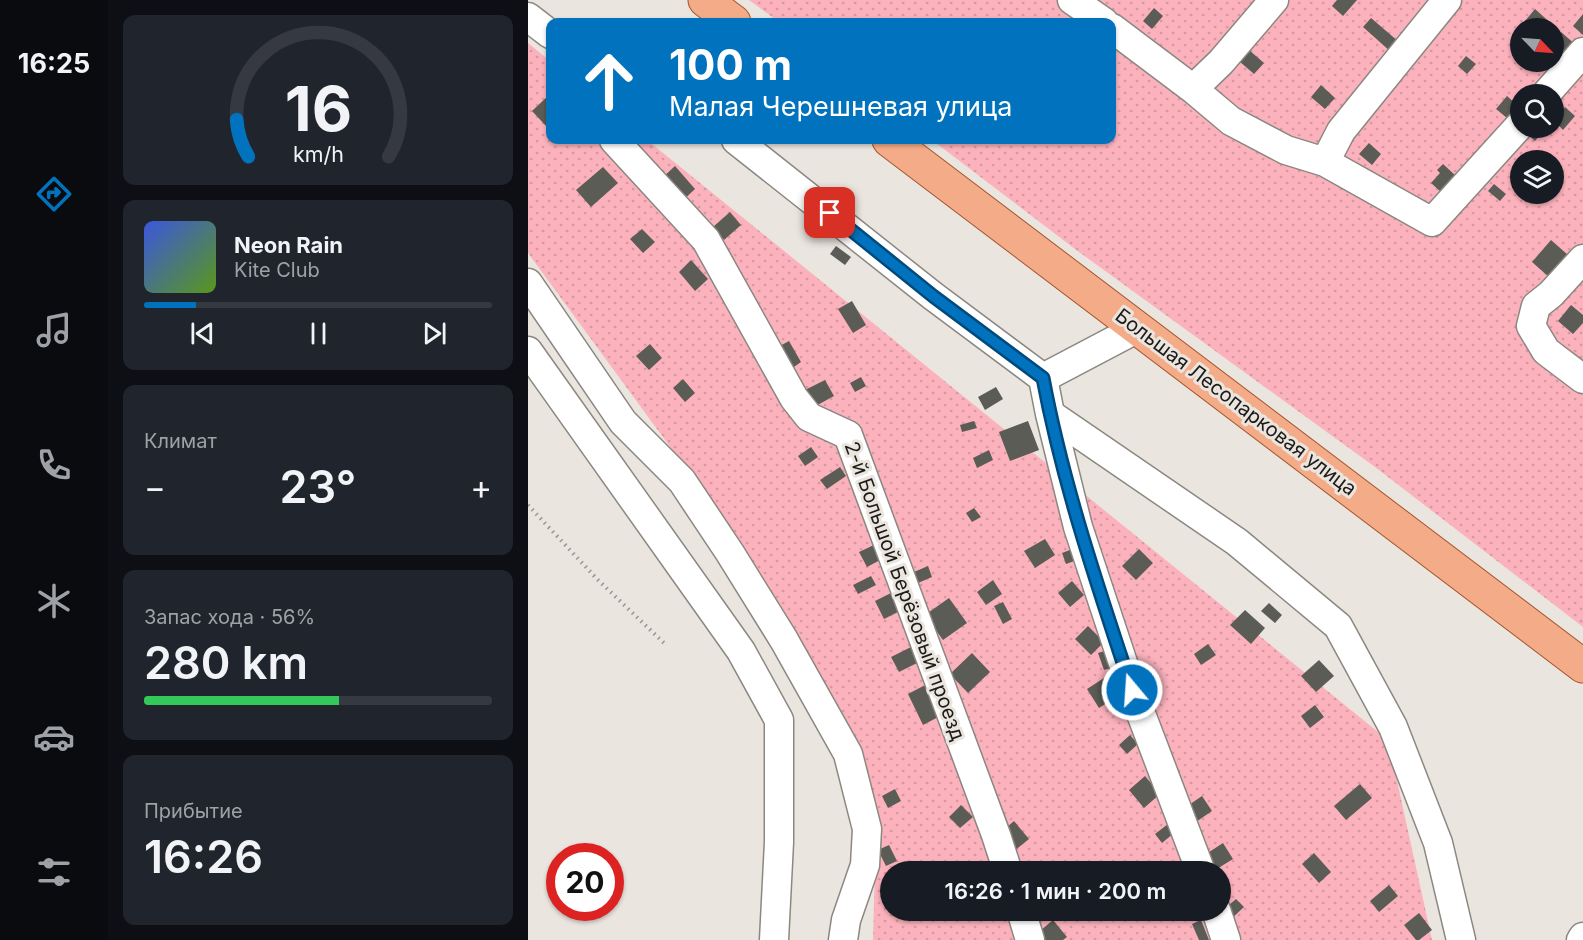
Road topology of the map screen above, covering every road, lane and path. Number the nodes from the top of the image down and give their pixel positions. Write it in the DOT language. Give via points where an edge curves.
graph roads {
  1 [pos="705,0"];
  2 [pos="1274,0"];
  3 [pos="1447,0"];
  4 [pos="528,17"];
  5 [pos="729,18"];
  6 [pos="1116,29"];
  7 [pos="546,31"];
  8 [pos="1583,52"];
  9 [pos="1555,84"];
  10 [pos="1194,89"];
  11 [pos="1510,136"];
  12 [pos="618,144"];
  13 [pos="741,144"];
  14 [pos="894,144"];
  15 [pos="1325,162"];
  16 [pos="1583,260"];
  17 [pos="528,283"];
  18 [pos="1138,328"];
  19 [pos="528,351"];
  20 [pos="1043,378"];
  21 [pos="1583,379"];
  22 [pos="1050,414"];
  23 [pos="528,505"];
  24 [pos="664,643"];
  25 [pos="1583,666"];
  26 [pos="1004,861"];
  27 [pos="1197,861"];
  28 [pos="1024,921"];
  29 [pos="1220,921"];
  30 [pos="774,940"];
  31 [pos="843,940"];
  32 [pos="1030,940"];
  33 [pos="1226,940"];
  34 [pos="1461,940"];
  1 -- 5 [label="main road"];
  2 -- 10 [label="street"];
  3 -- 15 [label="street" via="1341,131"];
  4 -- 7 [label="street"];
  6 -- 10 [label="street"];
  8 -- 9 [label="street"];
  10 -- 15 [label="street" via="1231,121 1286,150"];
  11 -- 15 [label="street" via="1432,222"];
  12 -- 26 [label="street, 2-й Большой Берёзовый проезд" via="706,240 794,398 809,417 848,435"];
  13 -- 20 [label="street"];
  14 -- 18 [label="main road, Большая Лесопарковая улица"];
  16 -- 21 [label="street" via="1536,306 1531,326 1546,351"];
  17 -- 31 [label="street" via="623,422 682,481 784,640 848,754 867,828 866,866 846,920"];
  18 -- 20 [label="street"];
  18 -- 25 [label="main road, Большая Лесопарковая улица"];
  19 -- 30 [label="street" via="741,651 779,720"];
  20 -- 22 [label="street"];
  22 -- 27 [label="street" via="1078,527 1128,680"];
  22 -- 34 [label="street" via="1237,542 1338,626 1394,727 1438,843"];
  23 -- 24 [label="path"];
  28 -- 32 [label="street"];
  29 -- 33 [label="street"];
}
